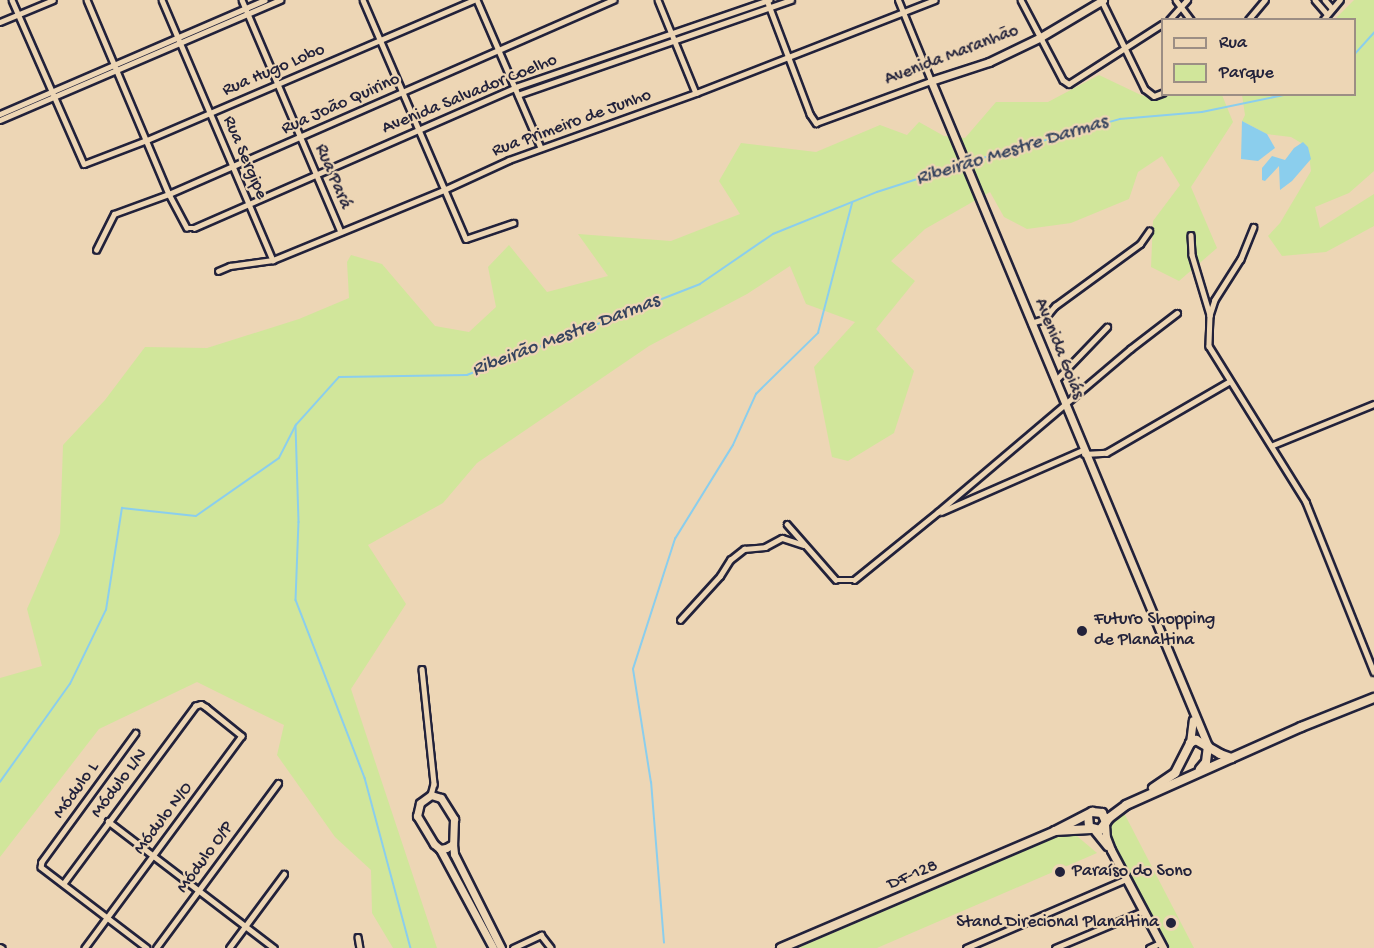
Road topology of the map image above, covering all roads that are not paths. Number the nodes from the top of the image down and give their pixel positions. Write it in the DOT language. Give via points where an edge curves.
graph roads {
  1 [pos="12,0"];
  2 [pos="53,0"];
  3 [pos="87,0"];
  4 [pos="162,0"];
  5 [pos="243,0"];
  6 [pos="264,0"];
  7 [pos="280,0"];
  8 [pos="363,0"];
  9 [pos="475,0"];
  10 [pos="614,0"];
  11 [pos="658,0"];
  12 [pos="768,0"];
  13 [pos="791,0"];
  14 [pos="898,0"];
  15 [pos="935,0"];
  16 [pos="1021,0"];
  17 [pos="1103,0"];
  18 [pos="1176,0"];
  19 [pos="1187,0"];
  20 [pos="1265,0"];
  21 [pos="1315,0"];
  22 [pos="1325,0"];
  23 [pos="1340,0"];
  24 [pos="1091,3"];
  25 [pos="1181,6"];
  26 [pos="770,7"];
  27 [pos="1332,9"];
  28 [pos="247,11"];
  29 [pos="903,13"];
  30 [pos="1327,14"];
  31 [pos="18,15"];
  32 [pos="1171,18"];
  33 [pos="1190,18"];
  34 [pos="1250,18"];
  35 [pos="1324,18"];
  36 [pos="0,22"];
  37 [pos="1161,25"];
  38 [pos="672,33"];
  39 [pos="178,37"];
  40 [pos="1041,38"];
  41 [pos="675,40"];
  42 [pos="380,41"];
  43 [pos="180,43"];
  44 [pos="1126,49"];
  45 [pos="499,50"];
  46 [pos="789,58"];
  47 [pos="115,65"];
  48 [pos="117,71"];
  49 [pos="932,81"];
  50 [pos="278,84"];
  51 [pos="516,87"];
  52 [pos="402,93"];
  53 [pos="696,93"];
  54 [pos="1161,93"];
  55 [pos="53,95"];
  56 [pos="519,95"];
  57 [pos="1,112"];
  58 [pos="210,113"];
  59 [pos="0,120"];
  60 [pos="419,130"];
  61 [pos="301,137"];
  62 [pos="147,140"];
  63 [pos="541,148"];
  64 [pos="233,166"];
  65 [pos="316,174"];
  66 [pos="446,189"];
  67 [pos="169,194"];
  68 [pos="249,203"];
  69 [pos="513,223"];
  70 [pos="1254,227"];
  71 [pos="341,231"];
  72 [pos="1149,231"];
  73 [pos="1191,235"];
  74 [pos="96,250"];
  75 [pos="273,260"];
  76 [pos="218,271"];
  77 [pos="1203,296"];
  78 [pos="1215,300"];
  79 [pos="1177,313"];
  80 [pos="1210,315"];
  81 [pos="1031,323"];
  82 [pos="1107,327"];
  83 [pos="1055,381"];
  84 [pos="1230,381"];
  85 [pos="1374,404"];
  86 [pos="1065,405"];
  87 [pos="1273,445"];
  88 [pos="1084,452"];
  89 [pos="938,512"];
  90 [pos="787,524"];
  91 [pos="803,545"];
  92 [pos="680,620"];
  93 [pos="422,669"];
  94 [pos="1374,672"];
  95 [pos="1374,698"];
  96 [pos="201,704"];
  97 [pos="1190,709"];
  98 [pos="136,733"];
  99 [pos="1190,743"];
  100 [pos="1208,746"];
  101 [pos="1231,758"];
  102 [pos="1181,765"];
  103 [pos="1192,775"];
  104 [pos="278,783"];
  105 [pos="431,795"];
  106 [pos="1100,812"];
  107 [pos="1088,815"];
  108 [pos="108,821"];
  109 [pos="1106,823"];
  110 [pos="1093,830"];
  111 [pos="1056,831"];
  112 [pos="453,844"];
  113 [pos="440,849"];
  114 [pos="1111,850"];
  115 [pos="154,855"];
  116 [pos="284,873"];
  117 [pos="1127,879"];
  118 [pos="63,884"];
  119 [pos="200,890"];
  120 [pos="475,906"];
  121 [pos="1143,911"];
  122 [pos="107,918"];
  123 [pos="246,925"];
  124 [pos="358,937"];
  125 [pos="1162,946"];
  126 [pos="84,948"];
  127 [pos="147,948"];
  128 [pos="156,948"];
  129 [pos="229,948"];
  130 [pos="274,948"];
  131 [pos="360,948"];
  132 [pos="493,948"];
  133 [pos="501,948"];
  134 [pos="513,948"];
  135 [pos="551,948"];
  136 [pos="781,948"];
  137 [pos="966,948"];
  138 [pos="1055,948"];
  139 [pos="1149,948"];
  1 -- 31 [label="street"];
  2 -- 31 [label="street"];
  3 -- 47 [label="street"];
  4 -- 39 [label="street, Rua Sergipe"];
  5 -- 28 [label="street, Rua Pará"];
  6 -- 28 [label="street"];
  7 -- 28 [label="street"];
  8 -- 42 [label="street"];
  9 -- 42 [label="street, Rua Hugo Lobo"];
  9 -- 45 [label="street"];
  10 -- 45 [label="street, Rua João Quirino"];
  11 -- 38 [label="street"];
  12 -- 26 [label="street"];
  12 -- 38 [label="street, Avenida Salvador Coelho"];
  13 -- 26 [label="street, Avenida Salvador Coelho"];
  14 -- 29 [label="street, Avenida Goiás"];
  15 -- 29 [label="street, Rua Primeiro de Junho"];
  16 -- 40 [label="street"];
  17 -- 24 [label="street, Avenida Maranhão"];
  17 -- 44 [label="street"];
  18 -- 25 [label="street"];
  19 -- 25 [label="street"];
  20 -- 34 [label="street"];
  21 -- 30 [label="street"];
  22 -- 27 [label="street"];
  23 -- 27 [label="street"];
  24 -- 40 [label="street, Avenida Maranhão"];
  25 -- 32 [label="street"];
  25 -- 33 [label="street"];
  26 -- 41 [label="street, Avenida Salvador Coelho"];
  26 -- 46 [label="street"];
  27 -- 30 [label="street"];
  28 -- 39 [label="street"];
  28 -- 43 [label="street"];
  28 -- 50 [label="street, Rua Pará"];
  29 -- 46 [label="street, Rua Primeiro de Junho"];
  29 -- 49 [label="street, Avenida Goiás"];
  30 -- 35 [label="street"];
  31 -- 36 [label="street"];
  31 -- 55 [label="street"];
  37 -- 44 [label="street"];
  38 -- 41 [label="street"];
  38 -- 51 [label="street, Avenida Salvador Coelho"];
  39 -- 43 [label="street, Rua Sergipe"];
  39 -- 47 [label="street"];
  40 -- 44 [label="street" via="1063,80 1069,84"];
  40 -- 49 [label="street, Avenida Maranhão" via="989,62"];
  41 -- 53 [label="street"];
  41 -- 56 [label="street, Avenida Salvador Coelho"];
  42 -- 50 [label="street, Rua Hugo Lobo"];
  42 -- 52 [label="street"];
  43 -- 48 [label="street"];
  43 -- 58 [label="street, Rua Sergipe"];
  44 -- 54 [label="street" via="1145,89 1155,96"];
  45 -- 51 [label="street"];
  45 -- 52 [label="street, Rua João Quirino"];
  46 -- 49 [label="street, Avenida Maranhão" via="816,123"];
  46 -- 53 [label="street, Rua Primeiro de Junho"];
  47 -- 48 [label="street"];
  47 -- 55 [label="street"];
  48 -- 55 [label="street"];
  48 -- 62 [label="street"];
  49 -- 81 [label="street, Avenida Goiás"];
  50 -- 58 [label="street, Rua Hugo Lobo"];
  50 -- 61 [label="street, Rua Pará"];
  51 -- 56 [label="street"];
  51 -- 60 [label="street, Avenida Salvador Coelho"];
  52 -- 60 [label="street"];
  52 -- 61 [label="street, Rua João Quirino"];
  53 -- 63 [label="street, Rua Primeiro de Junho"];
  55 -- 57 [label="street"];
  55 -- 59 [label="street"];
  55 -- 62 [label="street, Rua Hugo Lobo" via="84,164"];
  56 -- 63 [label="street"];
  58 -- 62 [label="street, Rua Hugo Lobo"];
  58 -- 64 [label="street, Rua Sergipe"];
  60 -- 65 [label="street, Avenida Salvador Coelho"];
  60 -- 66 [label="street"];
  61 -- 64 [label="street, Rua João Quirino"];
  61 -- 65 [label="street, Rua Pará"];
  62 -- 67 [label="street"];
  63 -- 66 [label="street, Rua Primeiro de Junho"];
  64 -- 67 [label="street, Rua João Quirino"];
  64 -- 68 [label="street, Rua Sergipe"];
  65 -- 68 [label="street, Avenida Salvador Coelho"];
  65 -- 71 [label="street, Rua Pará"];
  66 -- 69 [label="street" via="466,238"];
  66 -- 71 [label="street, Rua Primeiro de Junho"];
  67 -- 68 [label="street, Avenida Salvador Coelho" via="187,228"];
  67 -- 74 [label="street, Rua João Quirino" via="114,213"];
  68 -- 75 [label="street, Rua Sergipe"];
  70 -- 78 [label="street" via="1241,259"];
  71 -- 75 [label="street, Rua Primeiro de Junho"];
  72 -- 81 [label="street" via="1140,244 1055,306 1044,319"];
  73 -- 77 [label="street"];
  75 -- 76 [label="street, Rua Primeiro de Junho"];
  77 -- 78 [label="street"];
  77 -- 80 [label="street"];
  78 -- 80 [label="street"];
  79 -- 86 [label="street"];
  80 -- 84 [label="street" via="1209,346"];
  81 -- 83 [label="street, Avenida Goiás"];
  82 -- 83 [label="street"];
  83 -- 86 [label="street, Avenida Goiás"];
  84 -- 87 [label="street"];
  84 -- 88 [label="street" via="1106,453"];
  85 -- 87 [label="street"];
  86 -- 88 [label="street, Avenida Goiás"];
  86 -- 89 [label="street"];
  87 -- 94 [label="street" via="1306,502"];
  88 -- 89 [label="street" via="949,511"];
  88 -- 97 [label="street, Avenida Goiás"];
  89 -- 91 [label="street" via="854,580 836,580"];
  90 -- 91 [label="street"];
  91 -- 92 [label="street" via="782,538 765,547 744,549 730,560"];
  93 -- 105 [label="street" via="434,784"];
  95 -- 101 [label="main road"];
  96 -- 108 [label="street, Módulo L/N" via="195,706"];
  96 -- 115 [label="street, Módulo N/O" via="242,736"];
  97 -- 99 [label="street, Avenida Goiás" via="1194,728"];
  97 -- 100 [label="street, Avenida Goiás"];
  98 -- 118 [label="street, Módulo L" via="42,862 41,867"];
  99 -- 100 [label="main road" via="1198,740"];
  99 -- 102 [label="main road, DF-128"];
  100 -- 101 [label="main road"];
  100 -- 103 [label="main road" via="1206,762"];
  101 -- 103 [label="main road"];
  102 -- 103 [label="main road" via="1183,771"];
  102 -- 106 [label="main road, DF-128" via="1157,786"];
  103 -- 109 [label="main road" via="1126,806"];
  104 -- 119 [label="street, Módulo O/P"];
  105 -- 112 [label="street" via="441,798 454,819"];
  105 -- 113 [label="street" via="420,803 417,816 428,838"];
  106 -- 107 [label="main road, DF-128"];
  106 -- 109 [label="main road"];
  107 -- 110 [label="main road" via="1087,823"];
  107 -- 111 [label="main road, DF-128 / DF-128"];
  108 -- 115 [label="street"];
  108 -- 118 [label="street, Módulo L/N"];
  109 -- 110 [label="main road"];
  109 -- 114 [label="street"];
  110 -- 111 [label="main road, DF-128 / DF-128"];
  110 -- 114 [label="street"];
  111 -- 136 [label="main road, DF-128 / DF-128"];
  112 -- 113 [label="street"];
  112 -- 120 [label="street"];
  113 -- 120 [label="street"];
  114 -- 117 [label="street"];
  115 -- 119 [label="street"];
  115 -- 122 [label="street, Módulo N/O"];
  116 -- 123 [label="street"];
  117 -- 121 [label="street"];
  117 -- 137 [label="street"];
  118 -- 122 [label="street"];
  119 -- 123 [label="street"];
  119 -- 128 [label="street, Módulo O/P"];
  120 -- 132 [label="street"];
  120 -- 133 [label="street"];
  121 -- 125 [label="street"];
  121 -- 138 [label="street"];
  122 -- 126 [label="street, Módulo N/O"];
  122 -- 127 [label="street"];
  123 -- 129 [label="street"];
  123 -- 130 [label="street"];
  124 -- 131 [label="street"];
  125 -- 139 [label="street"];
  134 -- 135 [label="street" via="541,935"];
}
